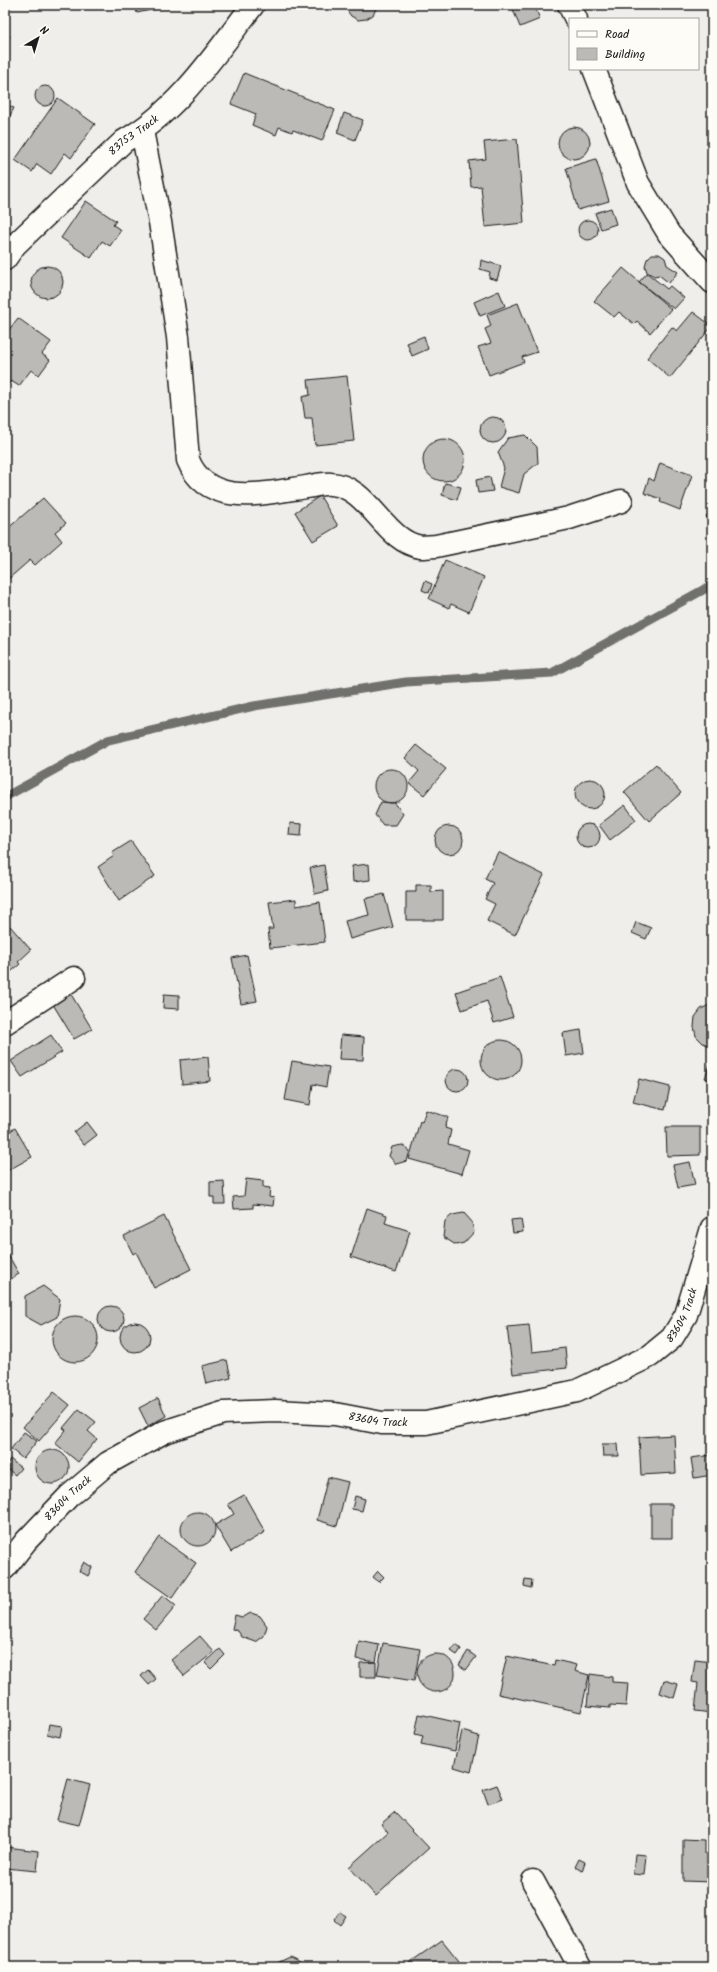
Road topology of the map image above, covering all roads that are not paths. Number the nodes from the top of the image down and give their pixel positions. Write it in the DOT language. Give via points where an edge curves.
graph roads {
  1 [pos="254,5"];
  2 [pos="569,5"];
  3 [pos="576,18"];
  4 [pos="594,70"];
  5 [pos="142,130"];
  6 [pos="5,258"];
  7 [pos="712,282"];
  8 [pos="621,501"];
  9 [pos="74,978"];
  10 [pos="5,1022"];
  11 [pos="712,1228"];
  12 [pos="5,1568"];
  13 [pos="533,1881"];
  14 [pos="580,1967"];
  1 -- 5 [label="street, 83753 Track" via="182,94"];
  2 -- 3 [label="street"];
  4 -- 7 [label="street" via="638,183 670,234"];
  5 -- 6 [label="street, 83753 Track" via="124,141 15,245"];
  5 -- 8 [label="street" via="178,337 188,460 193,472 211,488 229,494 259,494 331,484 360,497 398,536 421,547 568,518"];
  9 -- 10 [label="street"];
  11 -- 12 [label="street, 83604 Track" via="686,1316 672,1338 650,1356 577,1391 426,1423 382,1423 335,1414 223,1412 164,1432 108,1463 69,1496 26,1541"];
  13 -- 14 [label="street"];
}
